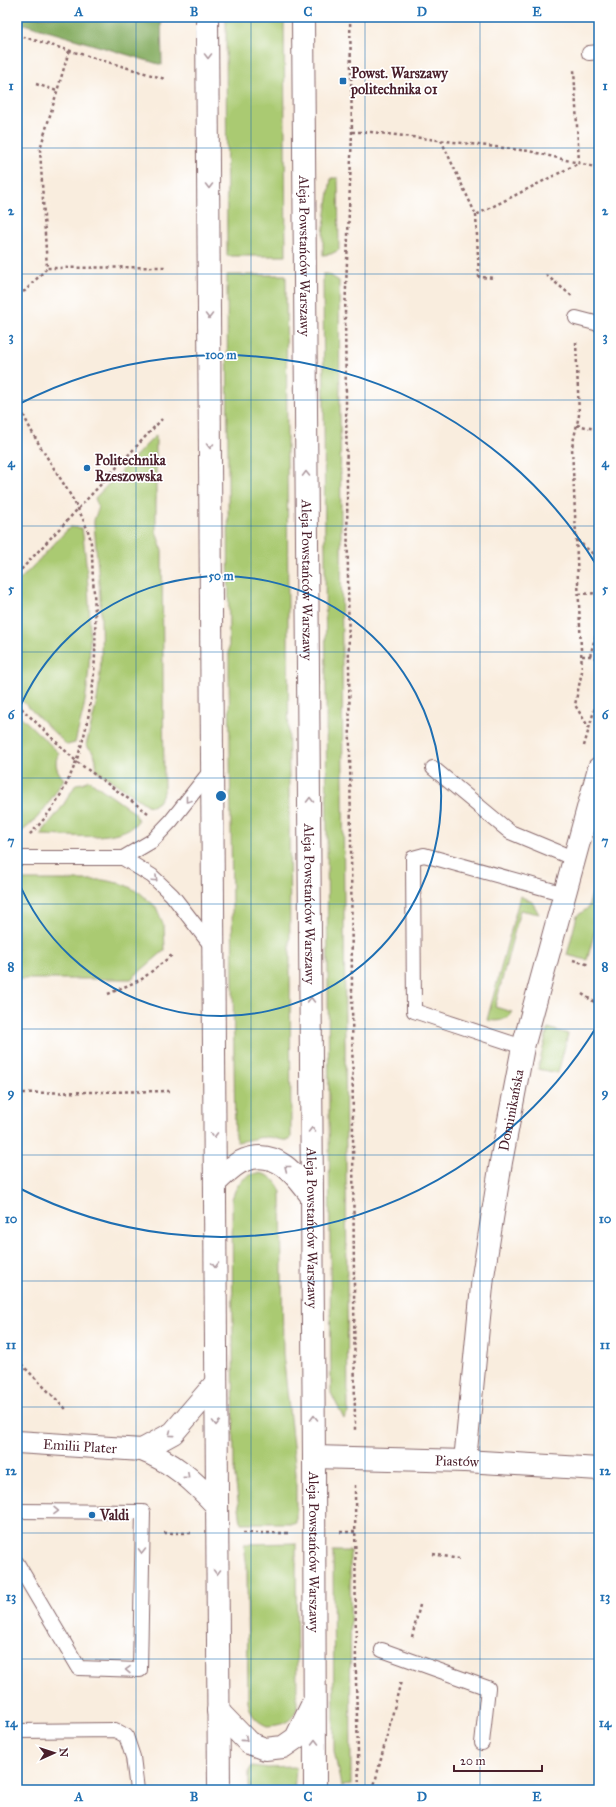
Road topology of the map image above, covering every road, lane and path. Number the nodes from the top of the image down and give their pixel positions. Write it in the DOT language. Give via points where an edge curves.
graph roads {
  1 [pos="207,17"];
  2 [pos="303,17"];
  3 [pos="350,17"];
  4 [pos="17,35"];
  5 [pos="69,51"];
  6 [pos="594,52"];
  7 [pos="165,79"];
  8 [pos="36,84"];
  9 [pos="57,91"];
  10 [pos="352,132"];
  11 [pos="441,140"];
  12 [pos="579,163"];
  13 [pos="599,168"];
  14 [pos="476,215"];
  15 [pos="167,267"];
  16 [pos="47,268"];
  17 [pos="546,275"];
  18 [pos="495,278"];
  19 [pos="17,293"];
  20 [pos="576,318"];
  21 [pos="599,324"];
  22 [pos="17,398"];
  23 [pos="162,420"];
  24 [pos="577,425"];
  25 [pos="599,430"];
  26 [pos="79,509"];
  27 [pos="577,540"];
  28 [pos="599,559"];
  29 [pos="17,574"];
  30 [pos="599,593"];
  31 [pos="579,594"];
  32 [pos="599,624"];
  33 [pos="582,656"];
  34 [pos="590,656"];
  35 [pos="599,659"];
  36 [pos="17,704"];
  37 [pos="589,728"];
  38 [pos="77,762"];
  39 [pos="433,768"];
  40 [pos="599,768"];
  41 [pos="212,769"];
  42 [pos="151,815"];
  43 [pos="25,838"];
  44 [pos="17,858"];
  45 [pos="123,858"];
  46 [pos="575,859"];
  47 [pos="565,894"];
  48 [pos="213,948"];
  49 [pos="172,956"];
  50 [pos="570,959"];
  51 [pos="590,964"];
  52 [pos="108,994"];
  53 [pos="582,994"];
  54 [pos="599,1005"];
  55 [pos="523,1047"];
  56 [pos="173,1091"];
  57 [pos="17,1093"];
  58 [pos="215,1183"];
  59 [pos="312,1197"];
  60 [pos="17,1360"];
  61 [pos="216,1384"];
  62 [pos="67,1410"];
  63 [pos="17,1442"];
  64 [pos="142,1450"];
  65 [pos="314,1457"];
  66 [pos="355,1459"];
  67 [pos="465,1461"];
  68 [pos="599,1469"];
  69 [pos="216,1505"];
  70 [pos="17,1511"];
  71 [pos="333,1532"];
  72 [pos="356,1532"];
  73 [pos="142,1533"];
  74 [pos="198,1533"];
  75 [pos="242,1533"];
  76 [pos="289,1533"];
  77 [pos="433,1554"];
  78 [pos="459,1559"];
  79 [pos="17,1563"];
  80 [pos="420,1605"];
  81 [pos="382,1650"];
  82 [pos="407,1659"];
  83 [pos="315,1697"];
  84 [pos="218,1711"];
  85 [pos="599,1717"];
  86 [pos="17,1731"];
  87 [pos="599,1742"];
  88 [pos="482,1743"];
  89 [pos="138,1790"];
  90 [pos="219,1790"];
  91 [pos="315,1790"];
  92 [pos="359,1790"];
  93 [pos="373,1790"];
  1 -- 41 [label="main road, one-way"];
  59 -- 2 [label="main road, Aleja Powstańców Warszawy, one-way"];
  3 -- 10 [label="path"];
  4 -- 5 [label="path"];
  5 -- 7 [label="path"];
  5 -- 9 [label="path"];
  6 -- 12 [label="path" via="573,59"];
  8 -- 9 [label="path"];
  9 -- 16 [label="path" via="40,149"];
  10 -- 11 [label="path"];
  10 -- 66 [label="path" via="345,313"];
  11 -- 12 [label="path" via="529,151"];
  11 -- 14 [label="path"];
  12 -- 13 [label="path"];
  12 -- 14 [label="path"];
  14 -- 18 [label="path" via="479,277"];
  15 -- 16 [label="path"];
  16 -- 19 [label="path" via="25,291"];
  17 -- 20 [label="path" via="574,296"];
  20 -- 21 [label="lane"];
  20 -- 24 [label="path" via="579,415"];
  22 -- 26 [label="path" via="34,437"];
  23 -- 26 [label="path"];
  24 -- 25 [label="path"];
  24 -- 27 [label="path" via="572,447"];
  26 -- 29 [label="path"];
  26 -- 38 [label="path" via="89,533 95,633 93,681 87,724"];
  27 -- 28 [label="path"];
  27 -- 31 [label="path"];
  30 -- 31 [label="path"];
  31 -- 33 [label="path"];
  32 -- 34 [label="path"];
  33 -- 34 [label="path"];
  33 -- 37 [label="path" via="582,671 575,704"];
  34 -- 35 [label="path"];
  36 -- 38 [label="path"];
  38 -- 42 [label="path"];
  38 -- 43 [label="path" via="52,810"];
  39 -- 46 [label="lane" via="510,832"];
  40 -- 46 [label="main road, Dominikańska"];
  41 -- 45 [label="lane, one-way" via="171,822 152,841"];
  41 -- 48 [label="main road"];
  44 -- 45 [label="lane"];
  45 -- 48 [label="lane, one-way" via="152,876 172,895"];
  46 -- 47 [label="main road, Dominikańska"];
  47 -- 55 [label="main road, Dominikańska"];
  47 -- 55 [label="lane" via="424,855 413,858 414,1011"];
  48 -- 58 [label="main road, one-way"];
  49 -- 52 [label="path" via="142,979"];
  50 -- 51 [label="path"];
  53 -- 54 [label="path"];
  55 -- 67 [label="main road, Dominikańska" via="483,1276"];
  56 -- 57 [label="path"];
  59 -- 58 [label="main road, one-way" via="287,1167 274,1159 258,1156 244,1160"];
  58 -- 61 [label="main road, one-way"];
  65 -- 59 [label="main road, Aleja Powstańców Warszawy, one-way"];
  60 -- 62 [label="path"];
  61 -- 64 [label="main road, one-way" via="173,1433"];
  61 -- 69 [label="main road, one-way"];
  63 -- 64 [label="main road, Emilii Plater"];
  64 -- 69 [label="main road, Emilii Plater, one-way" via="159,1456 184,1473"];
  65 -- 66 [label="main road, Piastów"];
  65 -- 83 [label="main road, Aleja Powstańców Warszawy"];
  66 -- 67 [label="main road, Piastów"];
  66 -- 72 [label="path"];
  67 -- 68 [label="main road, Piastów"];
  69 -- 84 [label="main road, one-way"];
  70 -- 73 [label="lane, one-way" via="143,1512"];
  71 -- 72 [label="path"];
  72 -- 92 [label="path"];
  73 -- 74 [label="path"];
  73 -- 79 [label="lane, one-way" via="140,1670 79,1668"];
  75 -- 76 [label="path"];
  77 -- 78 [label="path"];
  80 -- 82 [label="path"];
  81 -- 82 [label="lane"];
  82 -- 88 [label="lane" via="488,1688"];
  82 -- 93 [label="path"];
  84 -- 83 [label="main road, one-way" via="248,1743 264,1749 283,1747 296,1738"];
  91 -- 83 [label="main road, Aleja Powstańców Warszawy, one-way"];
  84 -- 90 [label="main road"];
  85 -- 87 [label="path" via="596,1718"];
  86 -- 89 [label="lane" via="115,1730 126,1736 133,1757"];
}
